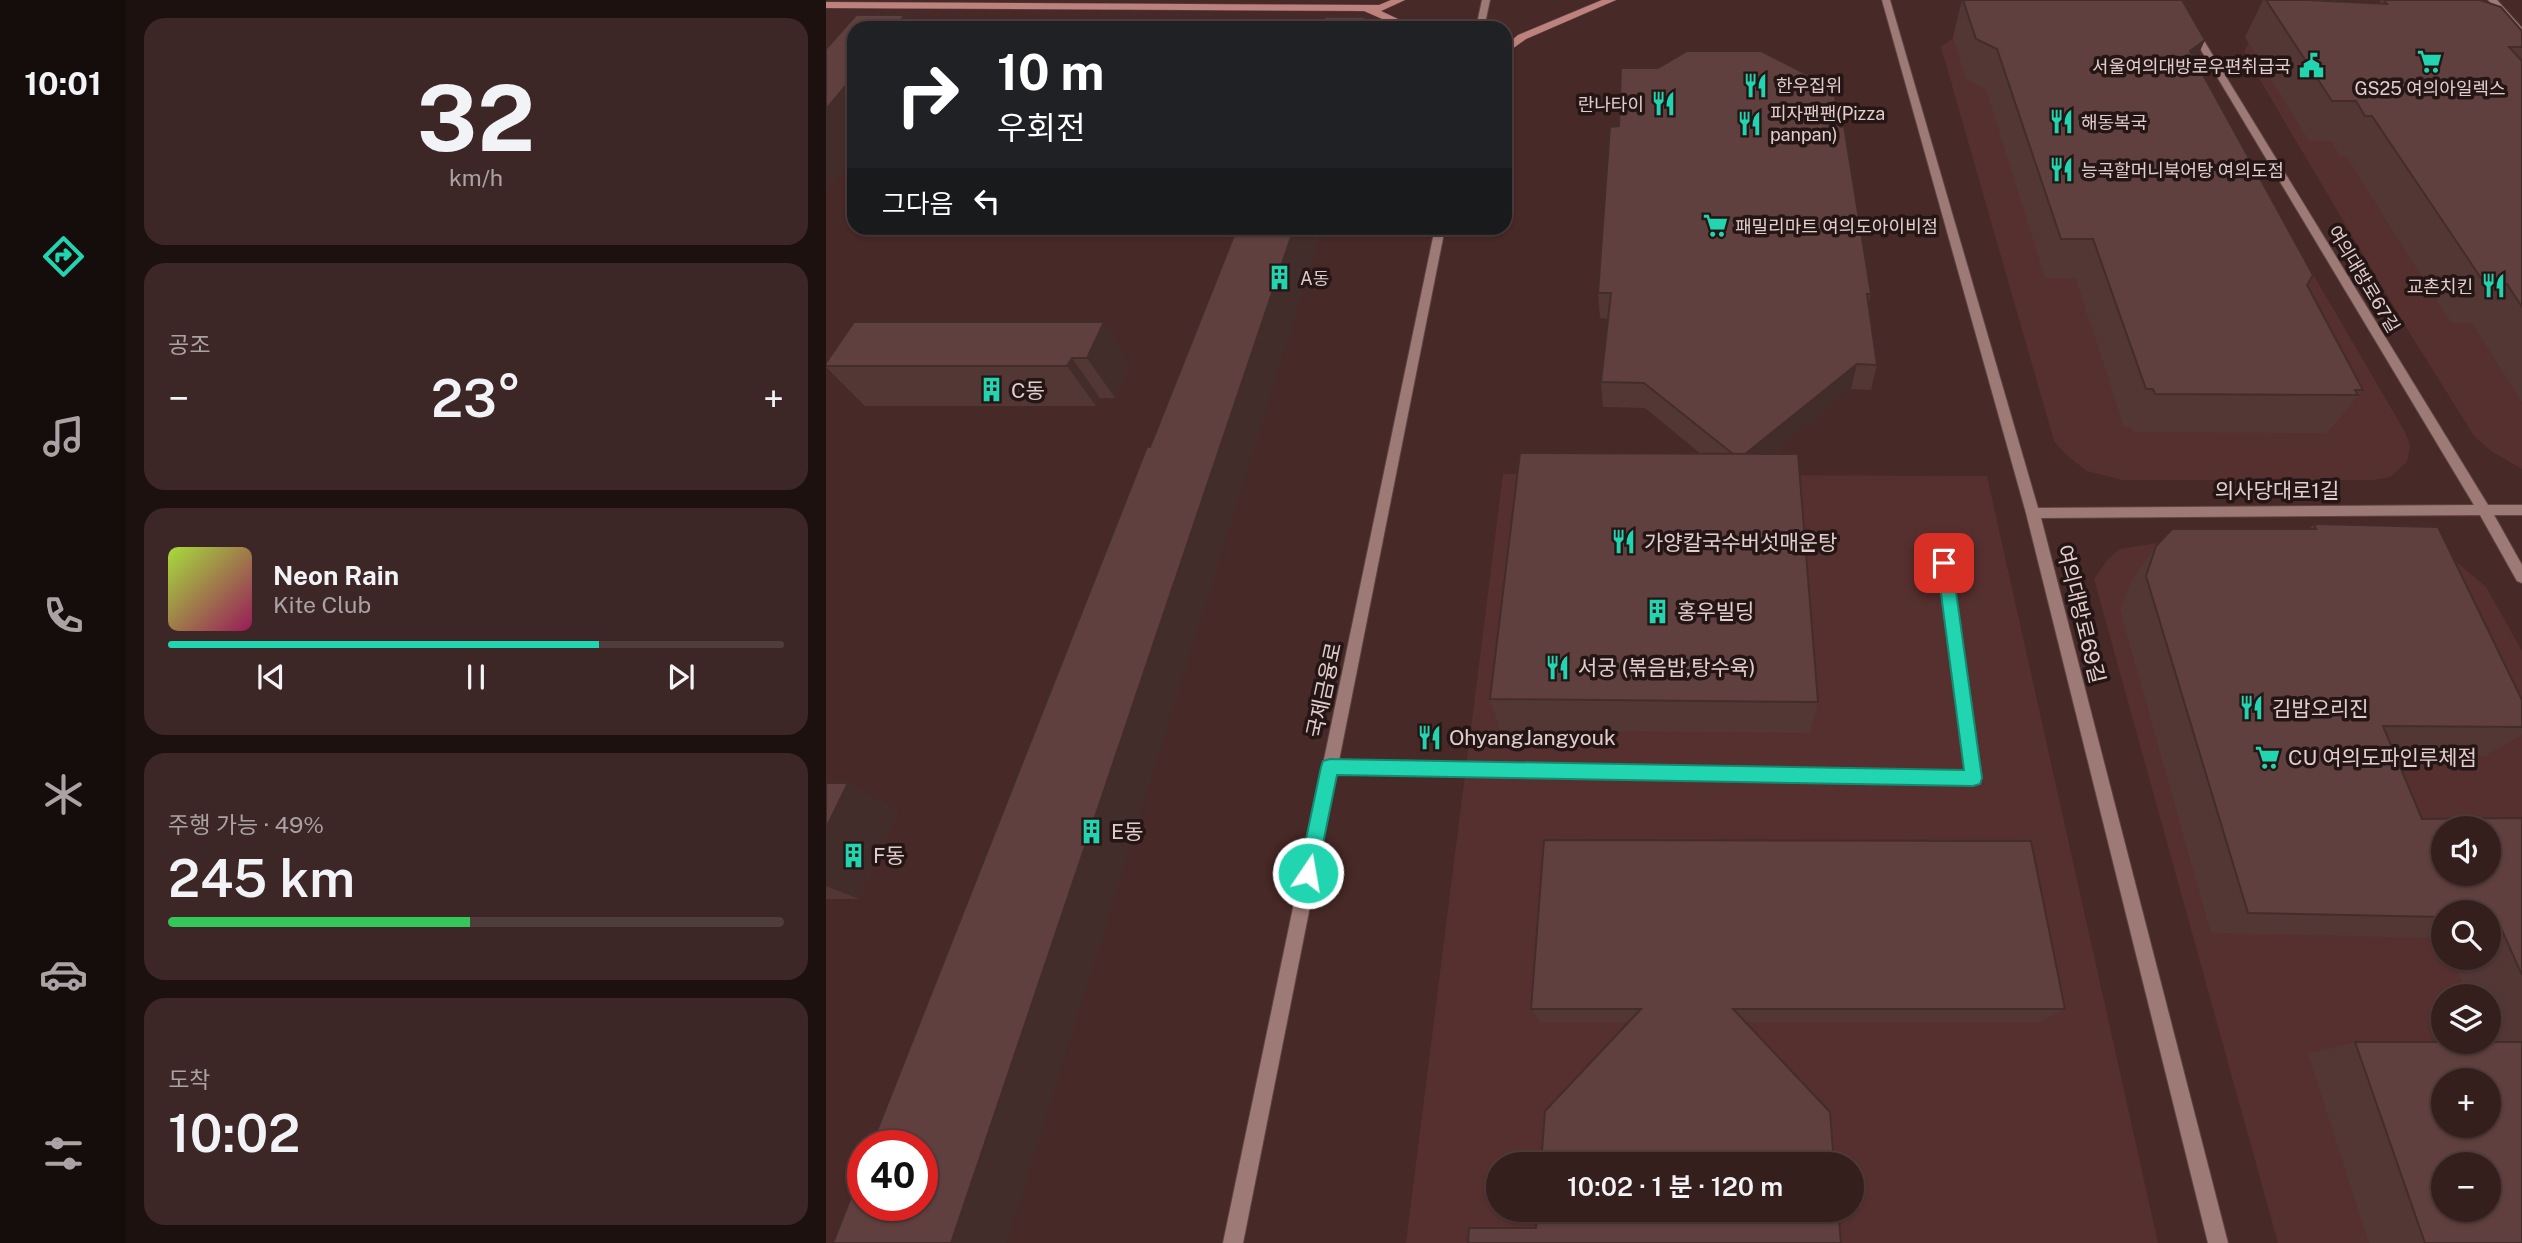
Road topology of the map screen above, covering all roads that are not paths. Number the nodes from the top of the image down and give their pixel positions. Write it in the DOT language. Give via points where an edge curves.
graph roads {
  1 [pos="1400,0"];
  2 [pos="1486,0"];
  3 [pos="1611,0"];
  4 [pos="1886,0"];
  5 [pos="2175,0"];
  6 [pos="2492,0"];
  7 [pos="826,5"];
  8 [pos="1366,8"];
  9 [pos="1396,21"];
  10 [pos="1482,21"];
  11 [pos="2522,33"];
  12 [pos="1512,45"];
  13 [pos="1439,235"];
  14 [pos="2484,510"];
  15 [pos="2522,510"];
  16 [pos="2033,513"];
  17 [pos="1944,563"];
  18 [pos="2522,577"];
  19 [pos="1330,767"];
  20 [pos="1233,1243"];
  21 [pos="2218,1243"];
  1 -- 8 [label="main road"];
  2 -- 10 [label="street"];
  3 -- 12 [label="main road"];
  4 -- 16 [label="street, 여의대방로69길"];
  5 -- 14 [label="street, 여의대방로67길"];
  6 -- 11 [label="street"];
  7 -- 8 [label="main road"];
  8 -- 9 [label="main road"];
  13 -- 19 [label="street, 국제금융로"];
  14 -- 15 [label="street, 의사당대로1길"];
  14 -- 16 [label="street, 의사당대로1길"];
  14 -- 18 [label="street, 여의대방로67길"];
  16 -- 21 [label="street, 여의대방로69길"];
  17 -- 19 [label="street" via="1973,778"];
  19 -- 20 [label="street, 국제금융로"];
}
